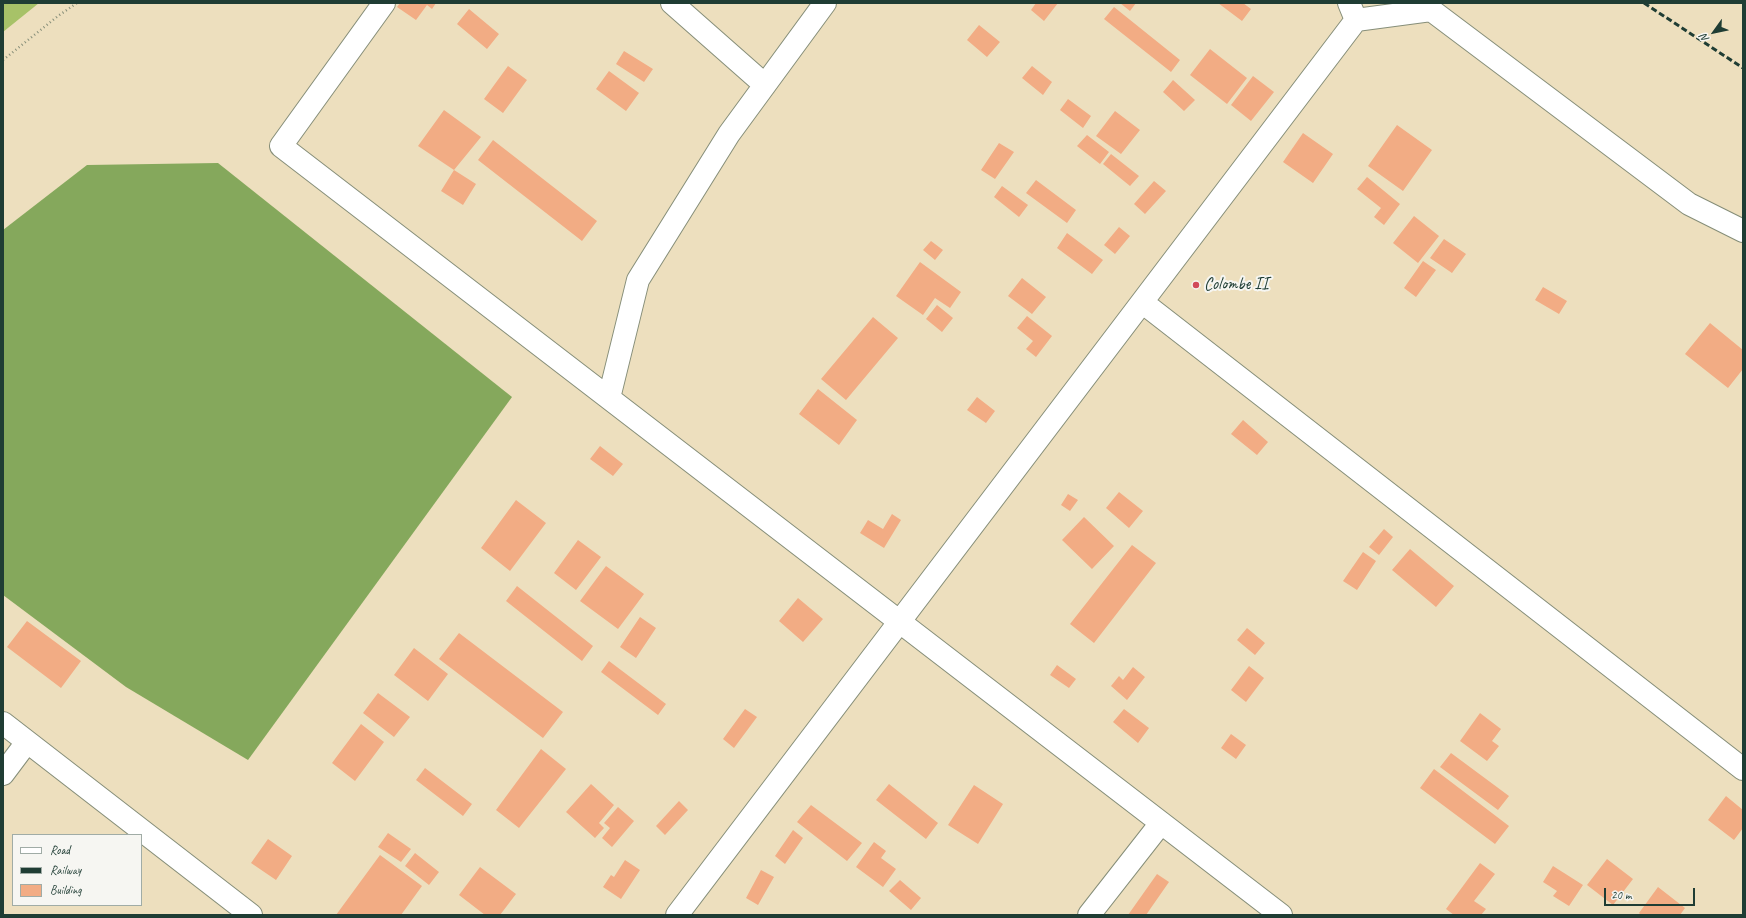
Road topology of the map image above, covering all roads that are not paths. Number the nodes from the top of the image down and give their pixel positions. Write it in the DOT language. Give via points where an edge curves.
graph roads {
  1 [pos="384,3"];
  2 [pos="672,3"];
  3 [pos="825,3"];
  4 [pos="1432,6"];
  5 [pos="1353,11"];
  6 [pos="765,85"];
  7 [pos="1743,231"];
  8 [pos="1142,302"];
  9 [pos="609,398"];
  10 [pos="899,622"];
  11 [pos="3,724"];
  12 [pos="27,742"];
  13 [pos="1743,769"];
  14 [pos="3,774"];
  15 [pos="1161,823"];
  16 [pos="251,915"];
  17 [pos="677,915"];
  18 [pos="1088,915"];
  19 [pos="1281,915"];
  1 -- 9 [label="street" via="281,146"];
  2 -- 6 [label="street"];
  3 -- 6 [label="street"];
  4 -- 5 [label="street"];
  4 -- 7 [label="street" via="1689,204"];
  5 -- 8 [label="street"];
  6 -- 9 [label="street" via="728,134 638,280"];
  8 -- 10 [label="street"];
  8 -- 13 [label="street"];
  9 -- 10 [label="street"];
  10 -- 15 [label="street"];
  10 -- 17 [label="street"];
  11 -- 12 [label="street"];
  12 -- 14 [label="street"];
  12 -- 16 [label="street"];
  15 -- 18 [label="street"];
  15 -- 19 [label="street"];
}
